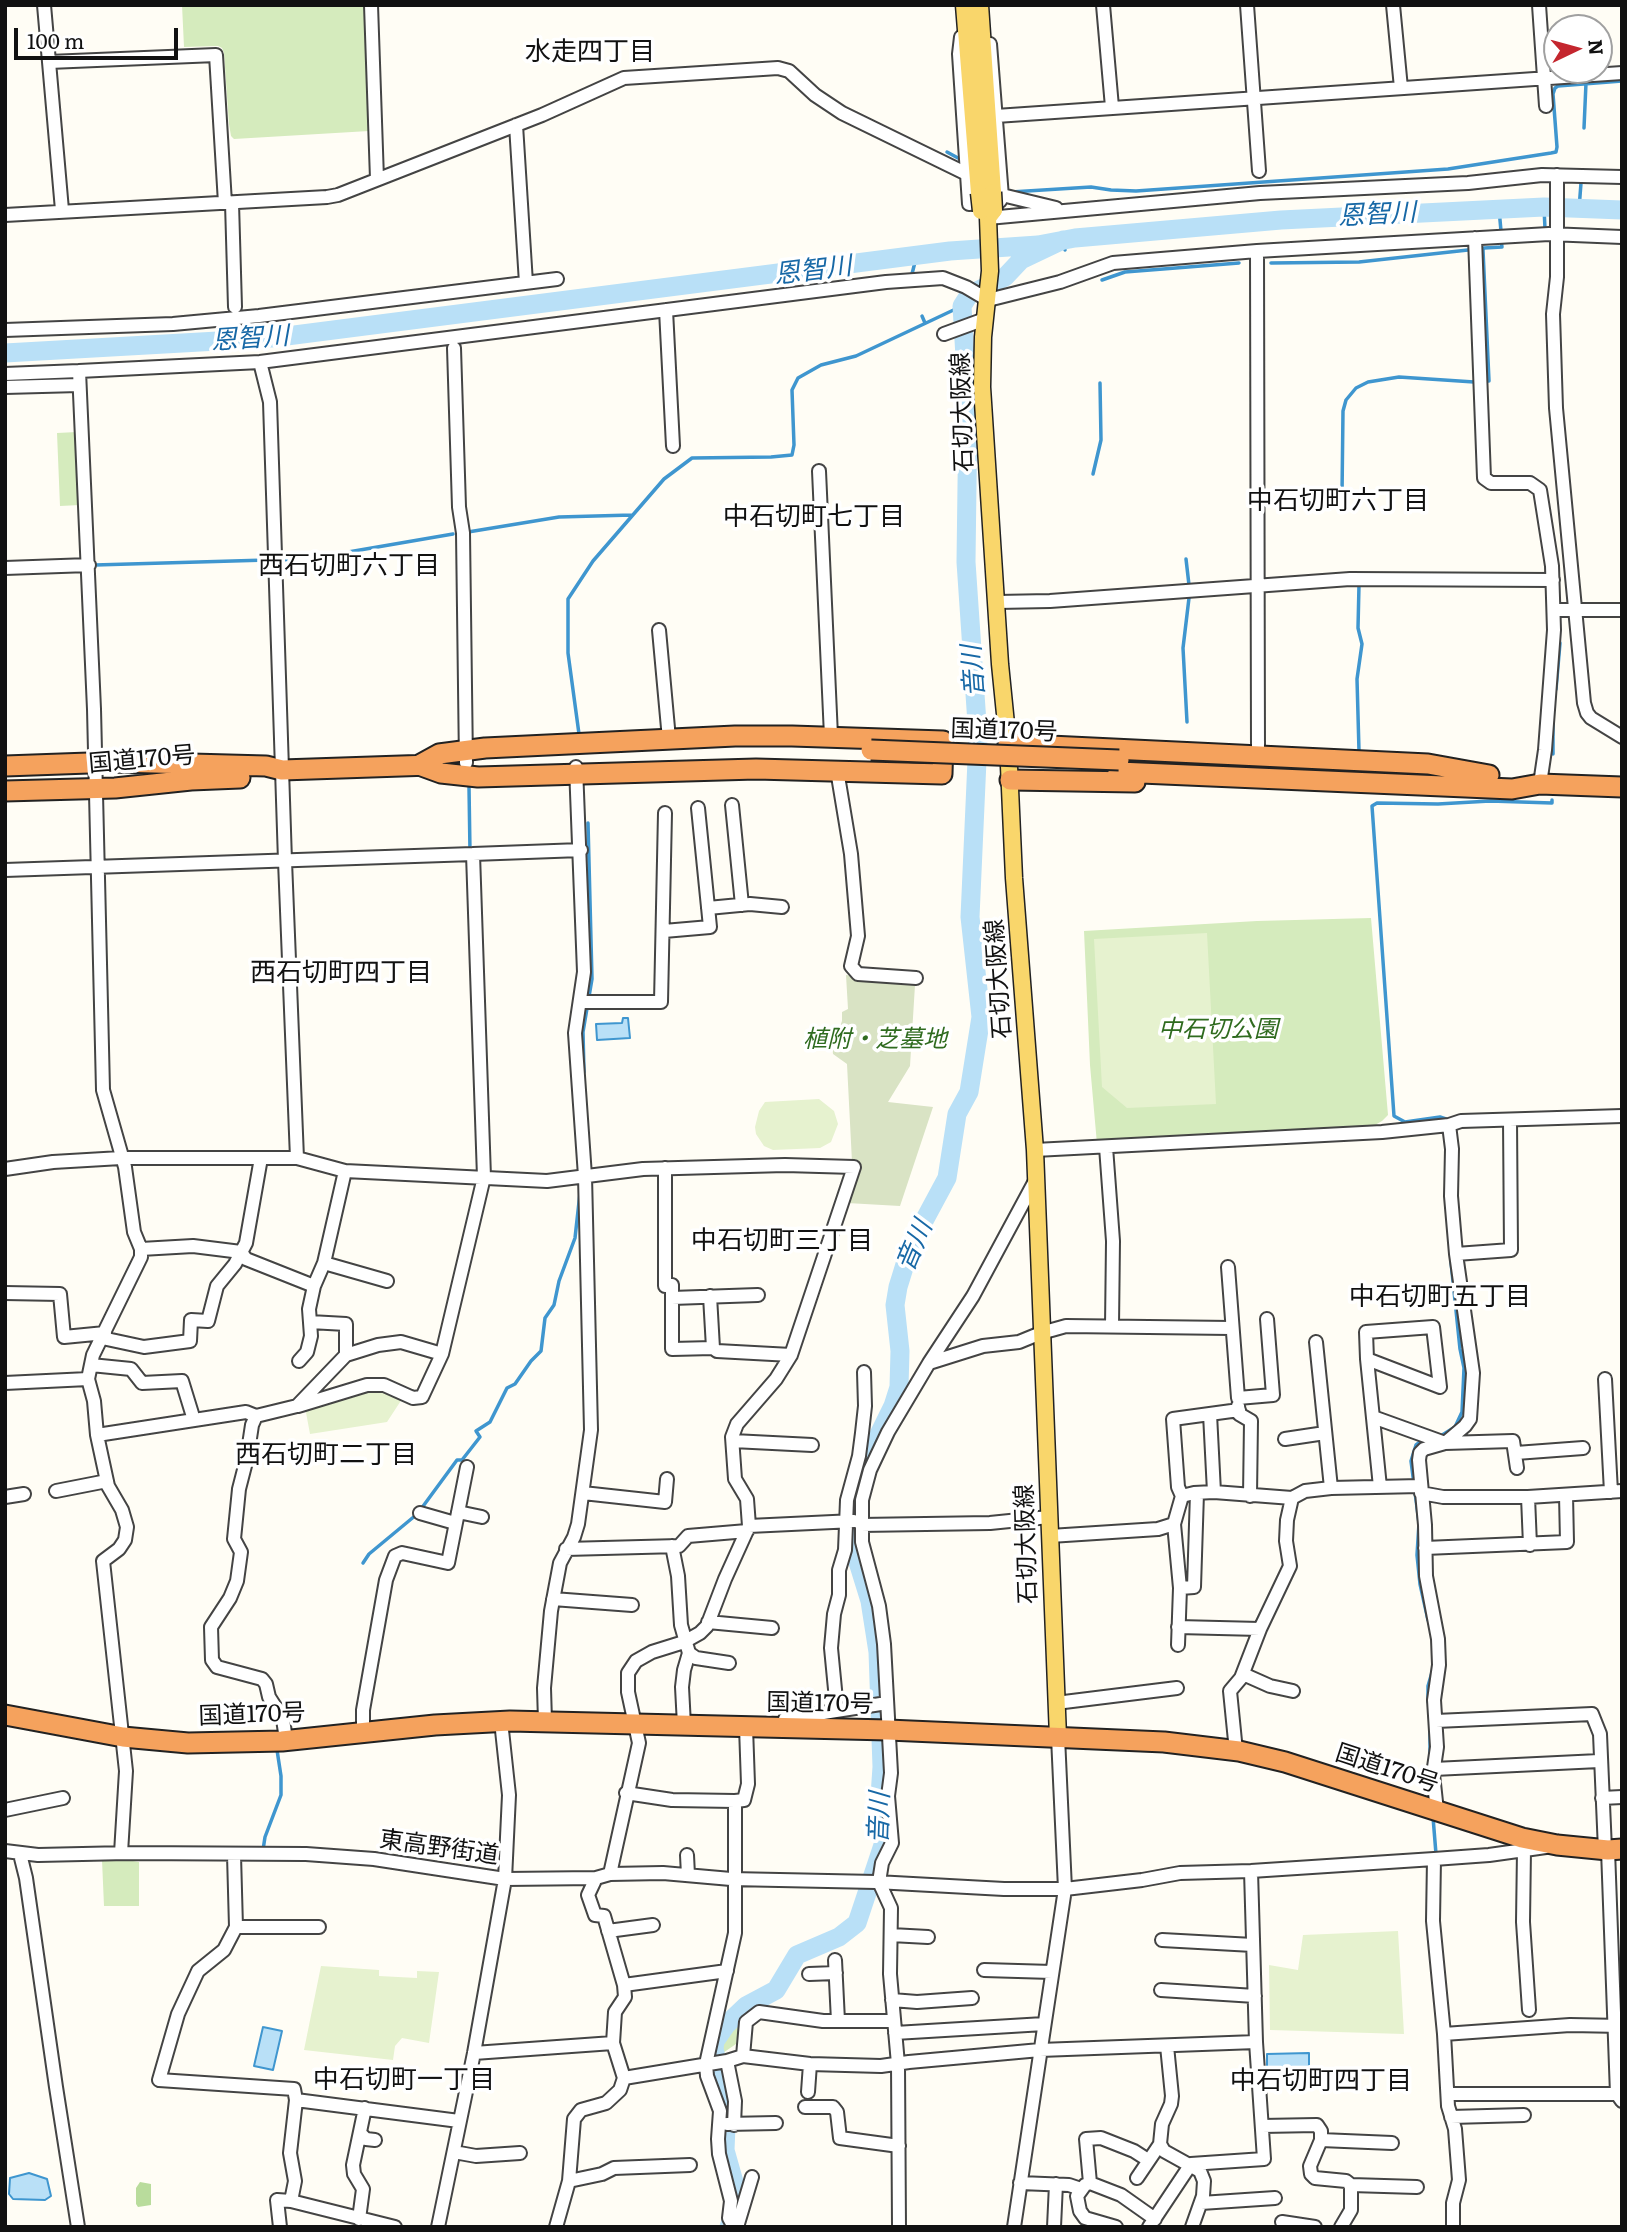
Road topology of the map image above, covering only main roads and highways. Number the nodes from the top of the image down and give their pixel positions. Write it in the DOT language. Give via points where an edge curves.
graph roads {
  1 [pos="969,6"];
  2 [pos="1008,744"];
  3 [pos="466,756"];
  4 [pos="871,756"];
  5 [pos="418,765"];
  6 [pos="5,766"];
  7 [pos="1119,766"];
  8 [pos="576,769"];
  9 [pos="282,770"];
  10 [pos="1489,775"];
  11 [pos="1010,780"];
  12 [pos="1540,784"];
  13 [pos="1472,787"];
  14 [pos="1622,787"];
  15 [pos="5,791"];
  16 [pos="5,1715"];
  17 [pos="1058,1737"];
  18 [pos="1611,1850"];
  1 -- 2 [label="main road, 石切大阪線, bridge" via="992,193 988,300 978,321"];
  2 -- 10 [label="highway" via="1428,764"];
  2 -- 11 [label="main road, 石切大阪線"];
  3 -- 4 [label="highway, 国道170号" via="731,748"];
  3 -- 5 [label="highway" via="439,754"];
  3 -- 8 [label="highway, 国道170号" via="526,767"];
  3 -- 8 [label="highway" via="735,736 943,741 942,774"];
  4 -- 7 [label="highway, 国道170号"];
  4 -- 8 [label="highway, 国道170号"];
  5 -- 8 [label="highway" via="441,773 478,776"];
  5 -- 9 [label="highway, 国道170号"];
  6 -- 9 [label="highway, 国道170号" via="117,762"];
  7 -- 10 [label="highway, 国道170号"];
  7 -- 13 [label="highway, 国道170号"];
  9 -- 15 [label="highway, 国道170号" via="267,777"];
  10 -- 12 [label="highway, 国道170号"];
  11 -- 13 [label="highway" via="1415,793"];
  11 -- 17 [label="main road, 石切大阪線" via="1035,1150"];
  12 -- 13 [label="highway, 国道170号" via="1511,789"];
  12 -- 14 [label="highway, 国道170号"];
  16 -- 17 [label="highway, 国道170号" via="123,1737 188,1743 286,1740 501,1721"];
  17 -- 18 [label="highway, 国道170号" via="1236,1751 1285,1762 1522,1838"];
}
